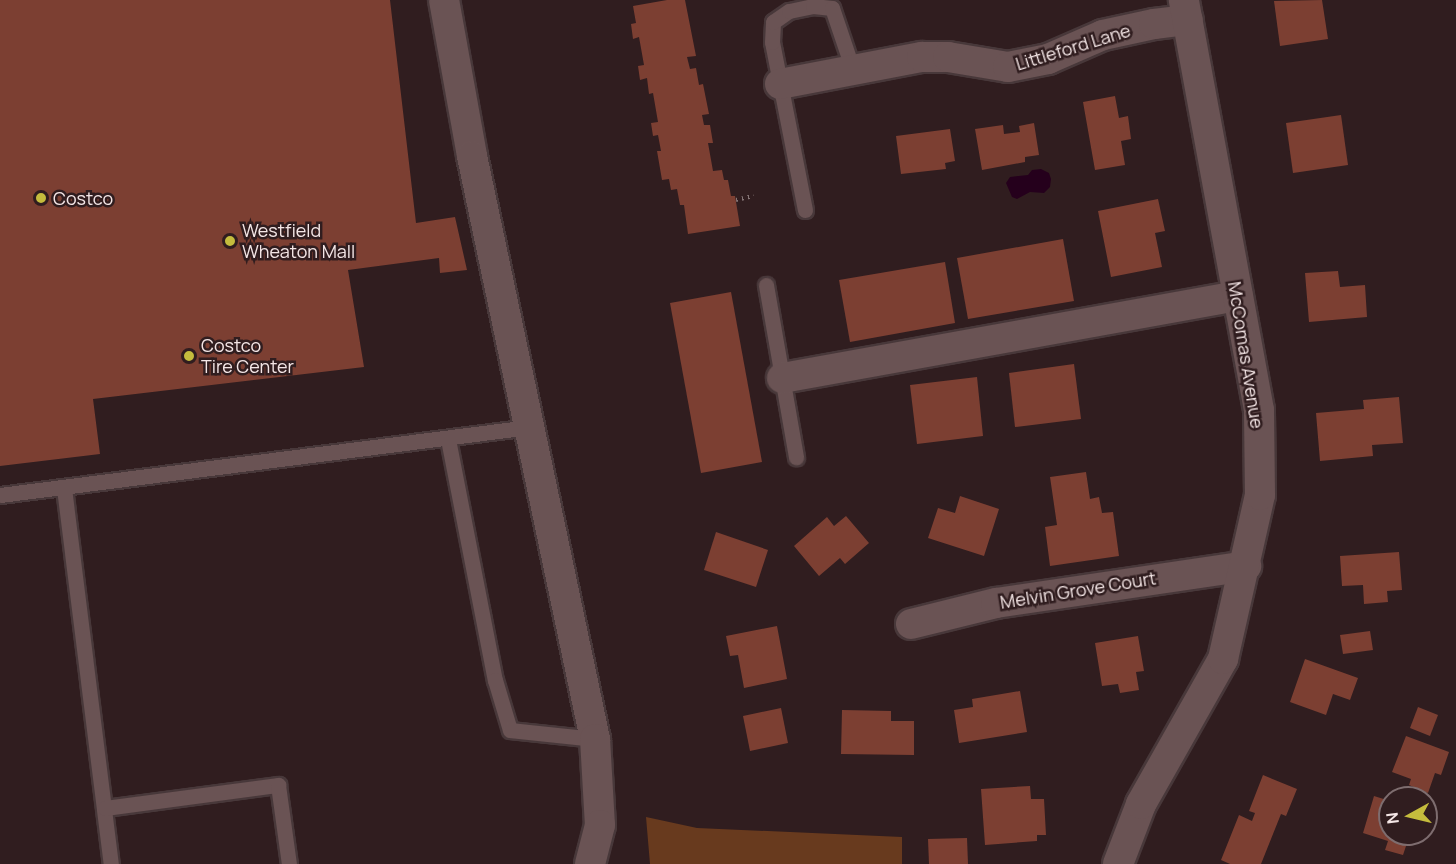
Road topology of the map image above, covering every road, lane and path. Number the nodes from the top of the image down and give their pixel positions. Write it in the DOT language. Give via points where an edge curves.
graph roads {
  1 [pos="444,0"];
  2 [pos="1186,10"];
  3 [pos="853,70"];
  4 [pos="780,84"];
  5 [pos="754,196"];
  6 [pos="736,200"];
  7 [pos="805,210"];
  8 [pos="766,285"];
  9 [pos="1238,296"];
  10 [pos="782,378"];
  11 [pos="530,427"];
  12 [pos="448,439"];
  13 [pos="796,458"];
  14 [pos="64,488"];
  15 [pos="0,495"];
  16 [pos="1246,566"];
  17 [pos="911,624"];
  18 [pos="595,739"];
  19 [pos="105,808"];
  20 [pos="111,864"];
  21 [pos="289,864"];
  22 [pos="590,864"];
  23 [pos="1118,864"];
  1 -- 11 [label="street" via="472,156"];
  2 -- 3 [label="street, Littleford Lane" via="1103,35 1048,59 1008,67 948,57 922,57"];
  2 -- 9 [label="street, McComas Avenue"];
  3 -- 4 [label="street, Littleford Lane"];
  3 -- 4 [label="lane" via="832,8 813,6 789,11 773,22 772,42"];
  4 -- 7 [label="lane"];
  5 -- 6 [label="path"];
  8 -- 10 [label="lane"];
  9 -- 10 [label="street"];
  9 -- 16 [label="street, McComas Avenue" via="1259,410 1260,495"];
  10 -- 13 [label="lane"];
  11 -- 12 [label="lane"];
  11 -- 18 [label="street"];
  12 -- 14 [label="lane"];
  12 -- 18 [label="lane" via="495,680 510,730"];
  14 -- 15 [label="lane"];
  14 -- 19 [label="lane"];
  16 -- 17 [label="street, Melvin Grove Court" via="996,603"];
  16 -- 23 [label="street, McComas Avenue" via="1223,659 1141,804"];
  18 -- 22 [label="street" via="600,825"];
  19 -- 20 [label="lane"];
  19 -- 21 [label="lane" via="278,785"];
}
